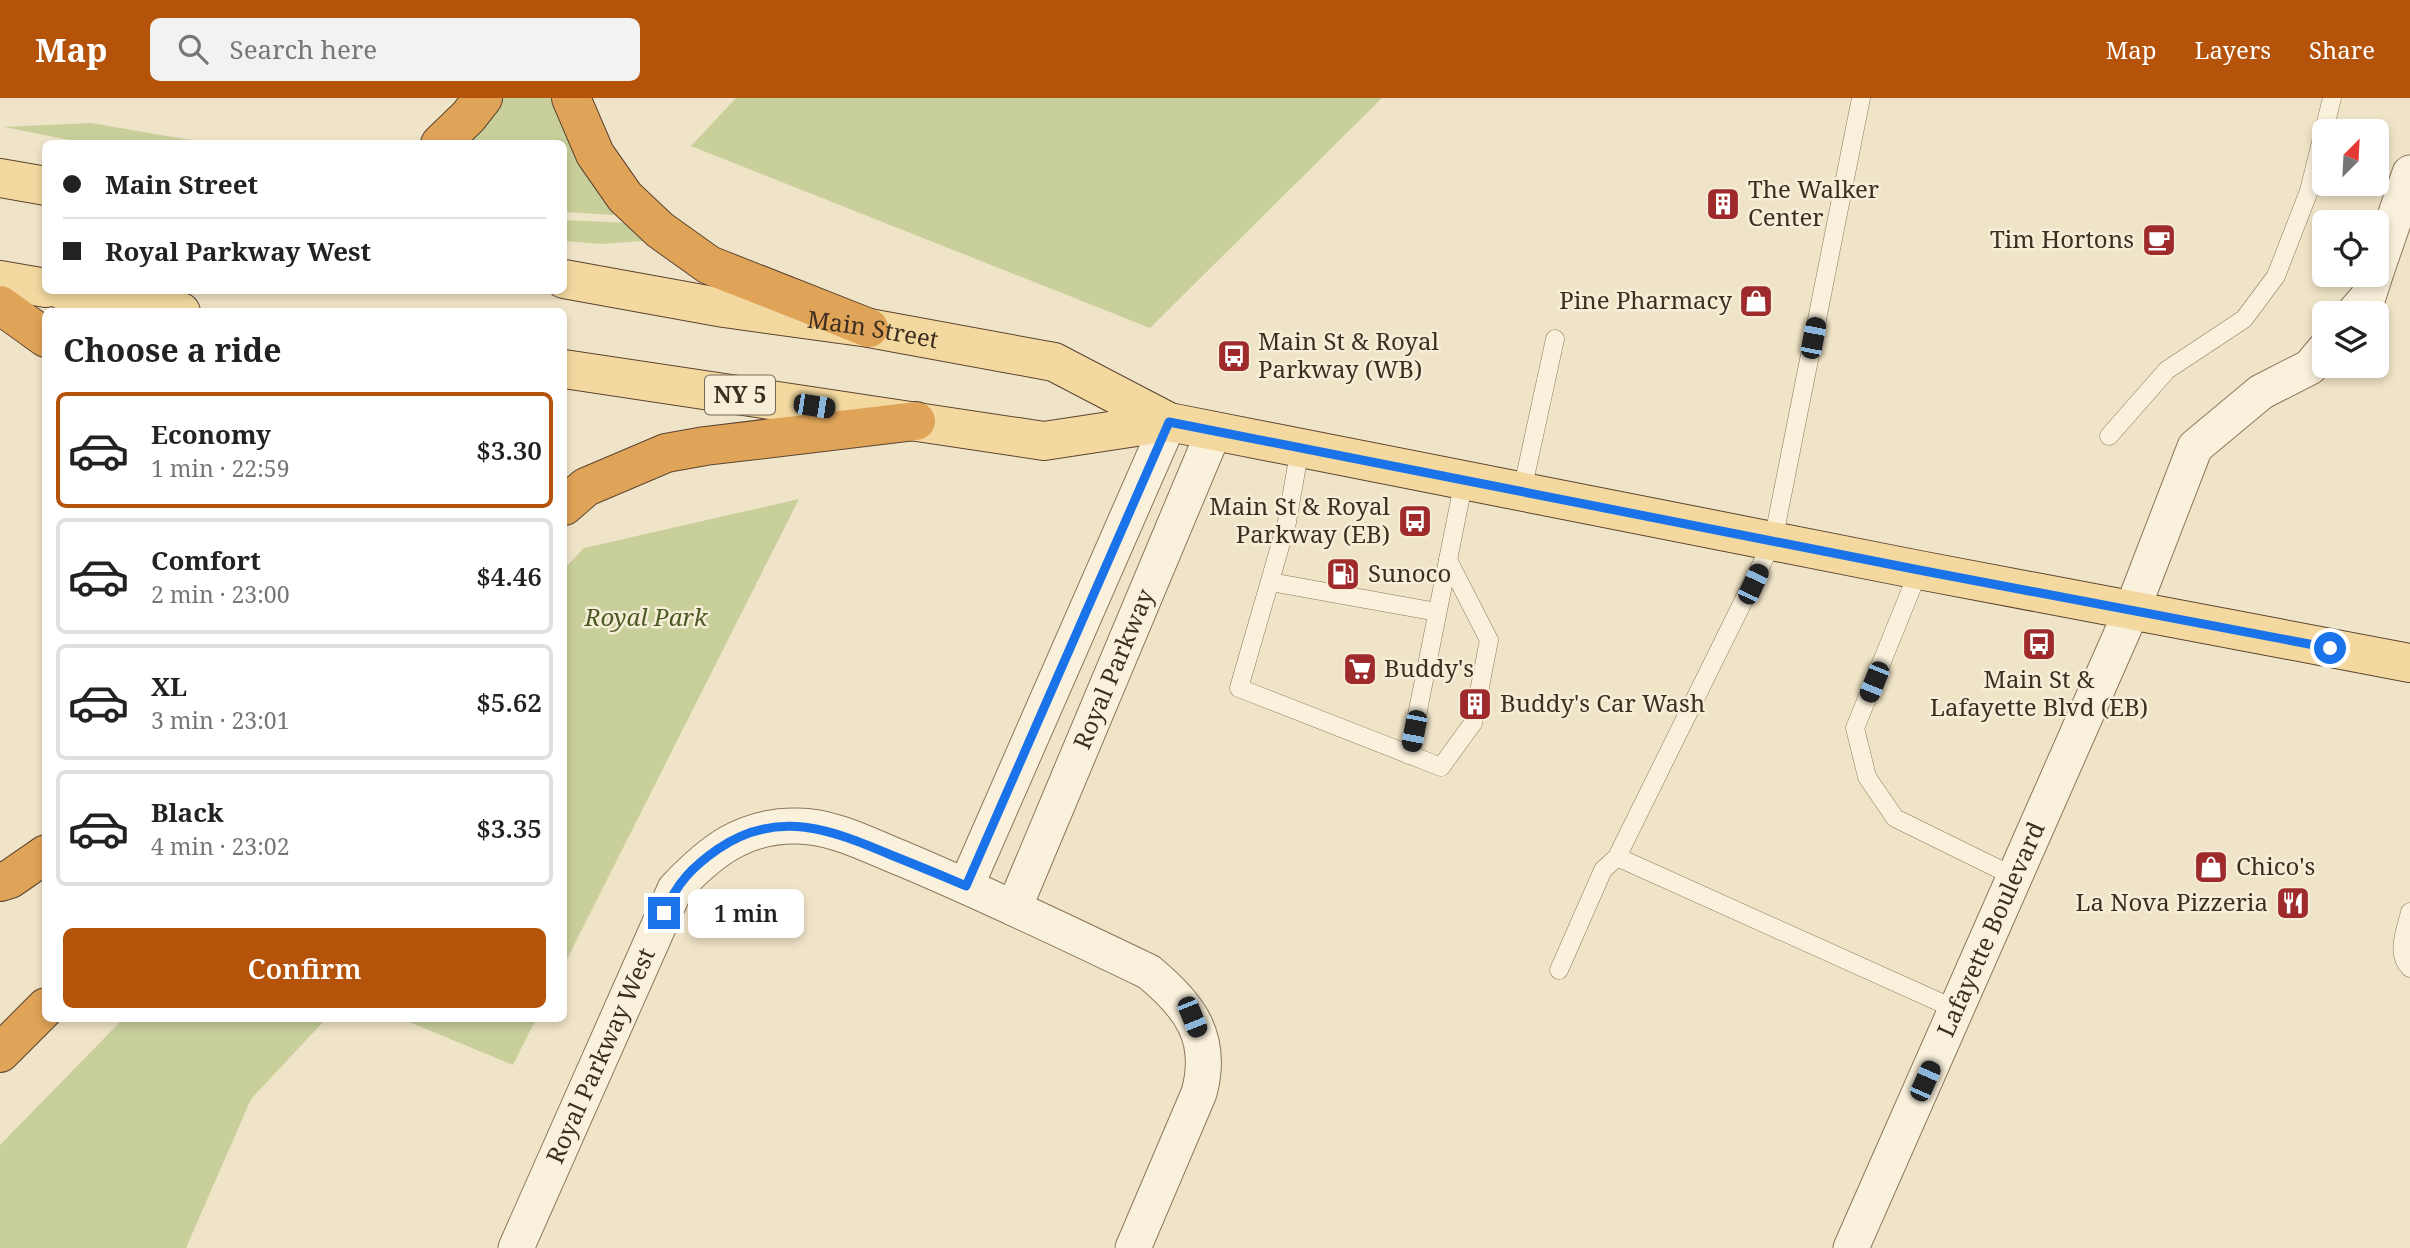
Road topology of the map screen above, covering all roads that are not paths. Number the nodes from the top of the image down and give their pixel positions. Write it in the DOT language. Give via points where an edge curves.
graph roads {
  1 [pos="483,98"];
  2 [pos="571,98"];
  3 [pos="1861,98"];
  4 [pos="2332,98"];
  5 [pos="444,140"];
  6 [pos="2410,173"];
  7 [pos="0,178"];
  8 [pos="42,185"];
  9 [pos="2389,235"];
  10 [pos="0,280"];
  11 [pos="567,280"];
  12 [pos="42,287"];
  13 [pos="84,294"];
  14 [pos="0,305"];
  15 [pos="159,308"];
  16 [pos="869,328"];
  17 [pos="42,335"];
  18 [pos="1555,339"];
  19 [pos="2312,365"];
  20 [pos="567,369"];
  21 [pos="916,421"];
  22 [pos="1169,422"];
  23 [pos="1214,431"];
  24 [pos="2109,436"];
  25 [pos="1300,448"];
  26 [pos="1464,480"];
  27 [pos="1522,491"];
  28 [pos="567,503"];
  29 [pos="1773,541"];
  30 [pos="1448,560"];
  31 [pos="1919,570"];
  32 [pos="1271,582"];
  33 [pos="2132,610"];
  34 [pos="1437,612"];
  35 [pos="2410,663"];
  36 [pos="1409,755"];
  37 [pos="42,857"];
  38 [pos="1617,857"];
  39 [pos="2015,877"];
  40 [pos="0,882"];
  41 [pos="966,886"];
  42 [pos="1014,908"];
  43 [pos="2410,912"];
  44 [pos="2410,968"];
  45 [pos="1559,970"];
  46 [pos="1957,1010"];
  47 [pos="42,1011"];
  48 [pos="0,1053"];
  49 [pos="516,1248"];
  50 [pos="1133,1248"];
  51 [pos="1851,1248"];
  1 -- 5 [label="highway"];
  2 -- 16 [label="highway" via="595,153 625,197 660,230 709,265"];
  3 -- 29 [label="lane"];
  4 -- 24 [label="lane" via="2309,191 2276,276 2244,319 2166,370"];
  6 -- 9 [label="street"];
  7 -- 8 [label="main road"];
  10 -- 12 [label="main road"];
  11 -- 16 [label="main road, Main Street / NY 5"];
  13 -- 15 [label="main road"];
  14 -- 17 [label="highway"];
  16 -- 22 [label="main road, Main Street / NY 5" via="1054,362"];
  18 -- 27 [label="lane"];
  19 -- 33 [label="street, Lafayette Boulevard" via="2261,392 2195,447"];
  20 -- 21 [label="main road, Main Street / NY 5"];
  21 -- 22 [label="main road, Main Street / NY 5" via="1044,441"];
  21 -- 28 [label="highway" via="666,453 586,487"];
  22 -- 23 [label="main road, Main Street / NY 5"];
  22 -- 41 [label="street, Royal Parkway"];
  23 -- 25 [label="main road, Main Street / NY 5"];
  23 -- 42 [label="street, Royal Parkway"];
  25 -- 26 [label="main road, Main Street / NY 5"];
  25 -- 32 [label="lane"];
  26 -- 27 [label="main road, Main Street / NY 5"];
  26 -- 30 [label="lane"];
  27 -- 29 [label="main road, Main Street / NY 5"];
  29 -- 31 [label="main road, Main Street / NY 5"];
  29 -- 38 [label="lane"];
  30 -- 34 [label="lane"];
  30 -- 36 [label="lane" via="1489,640 1486,664 1473,723 1441,767"];
  31 -- 33 [label="main road, Main Street / NY 5"];
  31 -- 39 [label="lane" via="1855,728 1867,777 1895,818"];
  32 -- 34 [label="lane"];
  32 -- 36 [label="lane" via="1238,688"];
  33 -- 35 [label="main road, Main Street / NY 5"];
  33 -- 39 [label="street, Lafayette Boulevard"];
  34 -- 36 [label="lane"];
  37 -- 40 [label="highway"];
  38 -- 45 [label="lane" via="1603,870"];
  38 -- 46 [label="lane"];
  39 -- 46 [label="street, Lafayette Boulevard"];
  41 -- 42 [label="street, Royal Parkway West"];
  41 -- 49 [label="street, Royal Parkway West" via="839,833 798,826 763,829 731,840 701,860 675,889"];
  42 -- 50 [label="street, Royal Parkway West" via="1149,972 1173,992 1192,1017 1203,1045 1199,1093"];
  43 -- 44 [label="lane" via="2401,953"];
  46 -- 51 [label="street, Lafayette Boulevard"];
  47 -- 48 [label="highway"];
}
